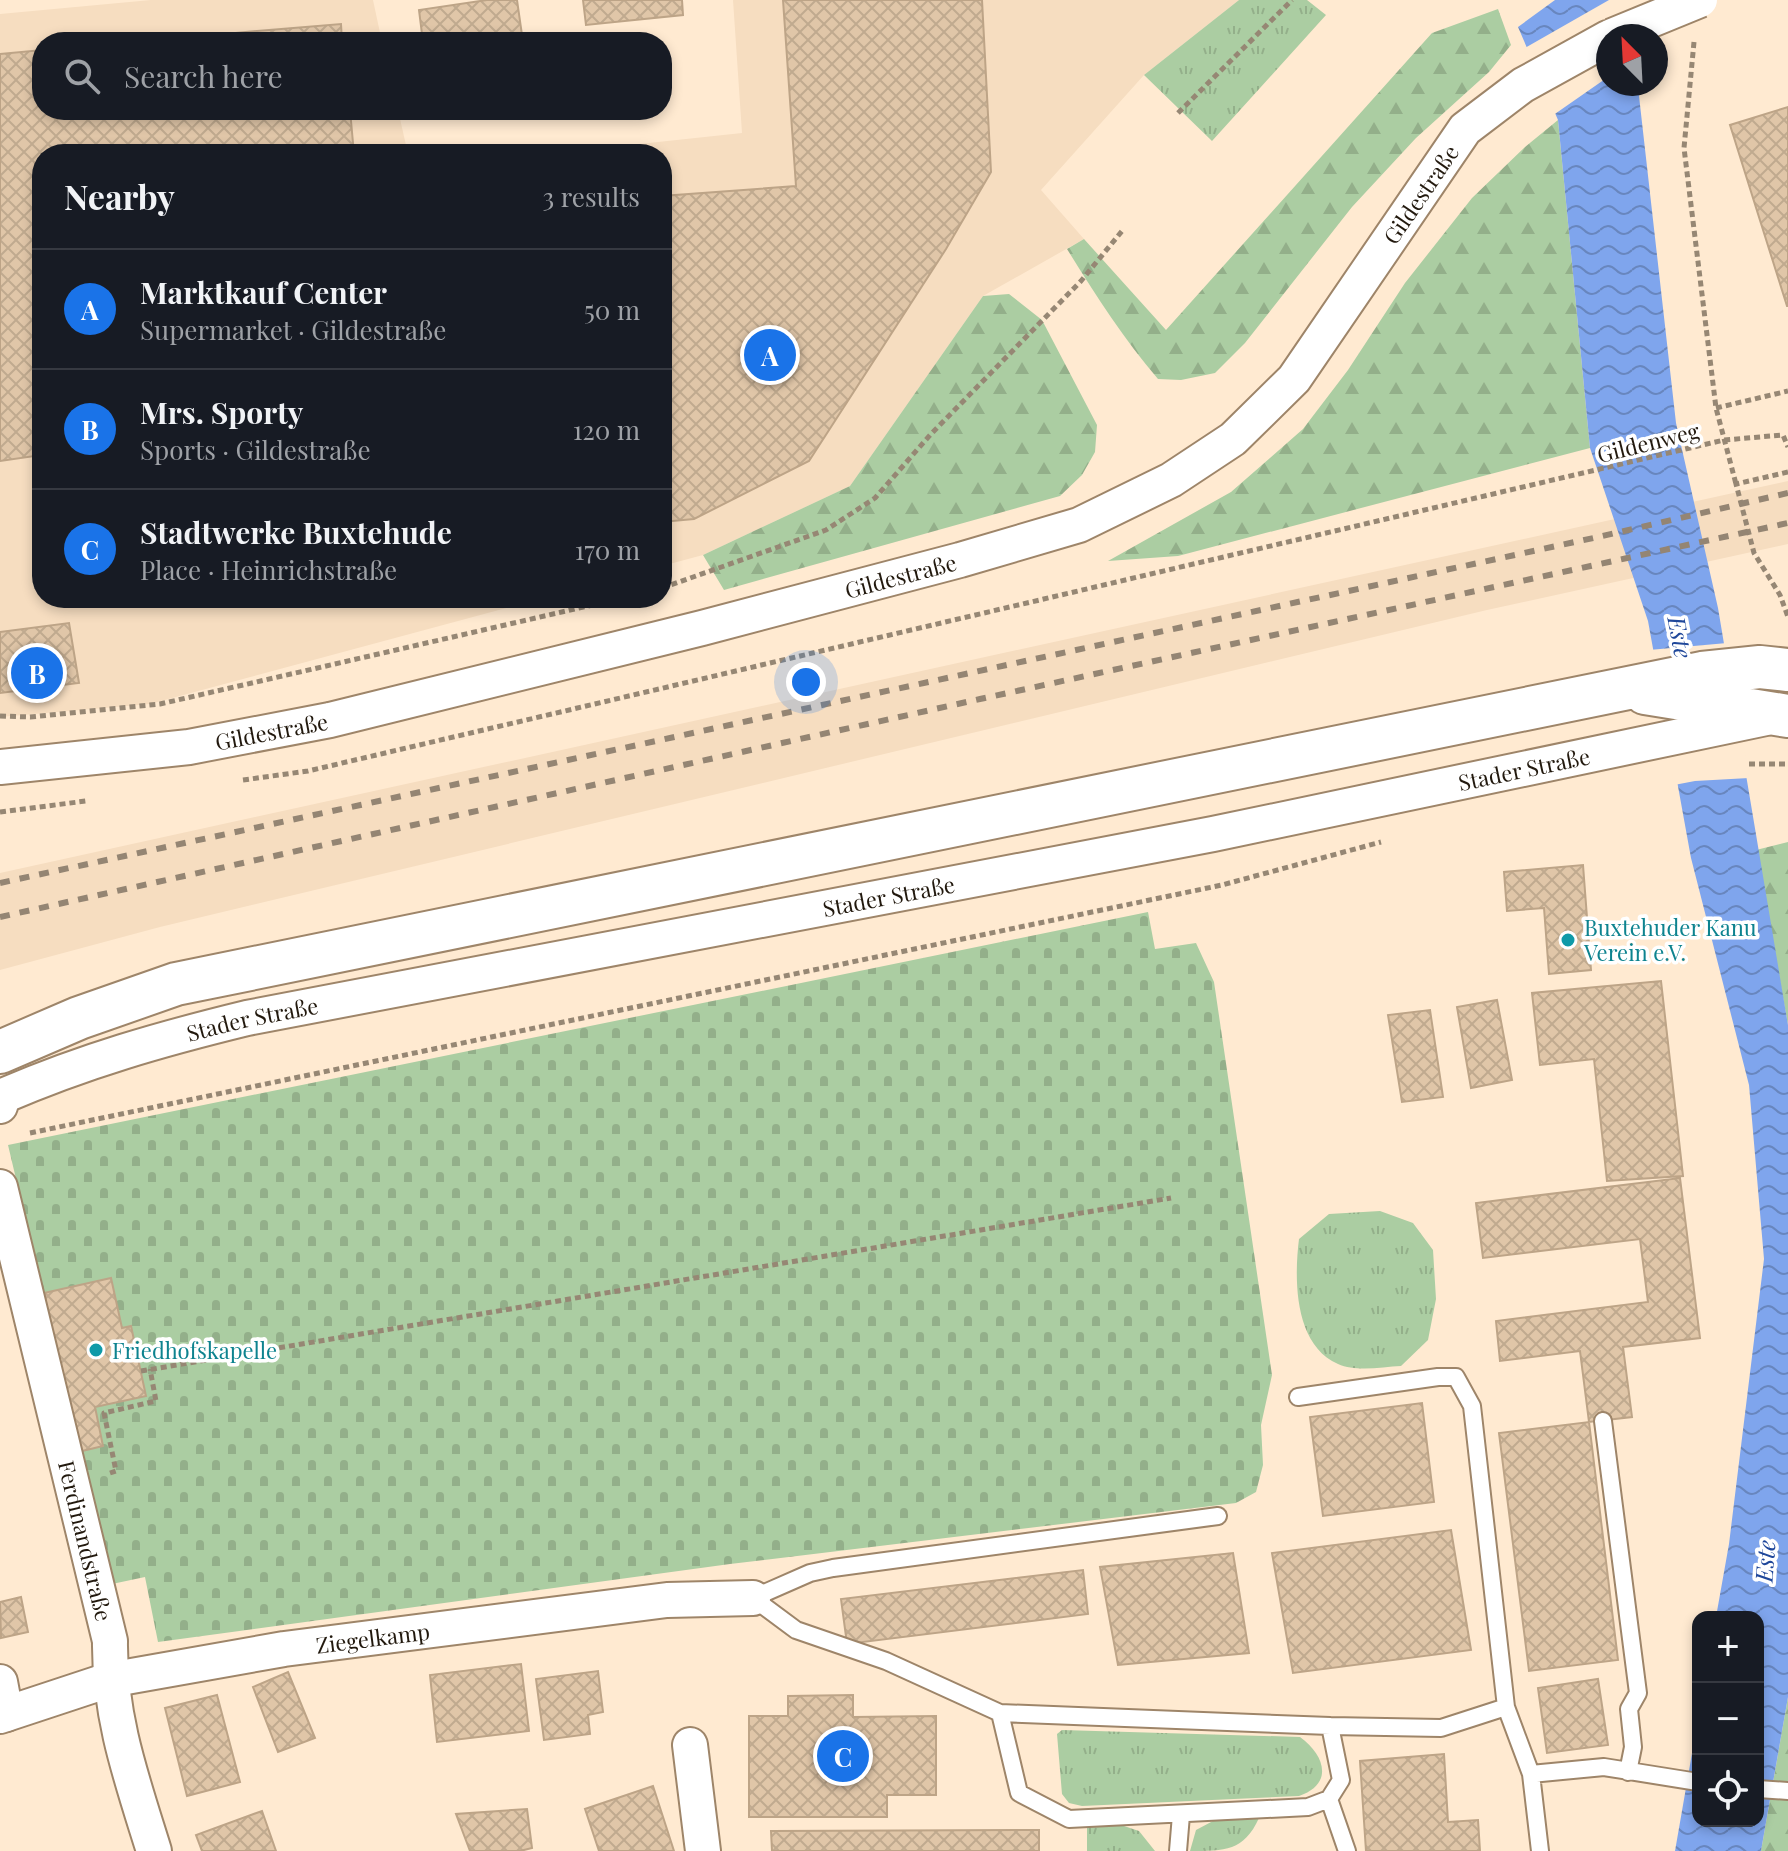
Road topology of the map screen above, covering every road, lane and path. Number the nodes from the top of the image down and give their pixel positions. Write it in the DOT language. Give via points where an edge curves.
graph roads {
  1 [pos="1292,0"];
  2 [pos="1697,15"];
  3 [pos="1661,24"];
  4 [pos="1596,45"];
  5 [pos="1178,113"];
  6 [pos="1122,231"];
  7 [pos="1788,391"];
  8 [pos="1716,408"];
  9 [pos="1724,440"];
  10 [pos="1788,447"];
  11 [pos="1788,472"];
  12 [pos="1736,484"];
  13 [pos="672,584"];
  14 [pos="579,608"];
  15 [pos="1788,617"];
  16 [pos="1788,670"];
  17 [pos="1620,689"];
  18 [pos="0,716"];
  19 [pos="1783,716"];
  20 [pos="0,767"];
  21 [pos="231,781"];
  22 [pos="93,800"];
  23 [pos="0,812"];
  24 [pos="1392,839"];
  25 [pos="0,1052"];
  26 [pos="1,1100"];
  27 [pos="15,1136"];
  28 [pos="0,1187"];
  29 [pos="1171,1198"];
  30 [pos="4,1229"];
  31 [pos="150,1369"];
  32 [pos="141,1371"];
  33 [pos="1298,1397"];
  34 [pos="1603,1421"];
  35 [pos="110,1488"];
  36 [pos="1218,1516"];
  37 [pos="753,1598"];
  38 [pos="109,1680"];
  39 [pos="2,1704"];
  40 [pos="1506,1707"];
  41 [pos="1000,1713"];
  42 [pos="1330,1726"];
  43 [pos="690,1745"];
  44 [pos="1628,1772"];
  45 [pos="1531,1774"];
  46 [pos="1692,1781"];
  47 [pos="1329,1799"];
  48 [pos="1181,1815"];
  49 [pos="154,1851"];
  50 [pos="703,1851"];
  51 [pos="1178,1851"];
  52 [pos="1347,1851"];
  53 [pos="1540,1851"];
  1 -- 5 [label="path"];
  2 -- 3 [label="street, Gildestraße, bridge"];
  2 -- 8 [label="path" via="1684,148"];
  4 -- 20 [label="street, Gildestraße" via="1523,85 1465,129 1294,379 1233,439 1171,480 1079,525 702,628 330,720 189,747"];
  6 -- 13 [label="path" via="875,498 826,530"];
  7 -- 8 [label="path, Gildenweg"];
  8 -- 9 [label="path"];
  9 -- 10 [label="path, Gildenweg" via="1783,435"];
  9 -- 12 [label="path"];
  9 -- 21 [label="path, Gildenweg" via="308,771"];
  11 -- 12 [label="path"];
  12 -- 15 [label="path" via="1754,553"];
  14 -- 18 [label="path" via="160,704"];
  16 -- 17 [label="street" via="1702,673"];
  17 -- 19 [label="street"];
  17 -- 25 [label="street" via="176,984"];
  19 -- 26 [label="street, Stader Straße" via="1213,834 247,1018 66,1069"];
  22 -- 23 [label="path"];
  24 -- 27 [label="path" via="1222,885"];
  28 -- 30 [label="street, Ferdinandstraße"];
  29 -- 31 [label="path"];
  30 -- 38 [label="street, Ferdinandstraße" via="110,1641"];
  31 -- 32 [label="path"];
  31 -- 35 [label="path" via="156,1401 104,1413 116,1471 107,1473"];
  33 -- 40 [label="lane" via="1456,1377 1472,1406"];
  34 -- 44 [label="lane" via="1638,1693 1629,1709 1633,1747"];
  36 -- 37 [label="lane" via="833,1568"];
  37 -- 38 [label="street, Ziegelkamp" via="667,1600 315,1645"];
  37 -- 41 [label="lane" via="796,1630 886,1661"];
  38 -- 39 [label="street, Ziegelkamp"];
  38 -- 49 [label="street, Ferdinandstraße" via="119,1739"];
  40 -- 42 [label="lane" via="1441,1728"];
  40 -- 45 [label="lane"];
  41 -- 42 [label="lane"];
  41 -- 48 [label="lane" via="1019,1793 1069,1819"];
  42 -- 47 [label="lane" via="1341,1780"];
  43 -- 50 [label="street"];
  44 -- 45 [label="lane" via="1604,1767"];
  44 -- 46 [label="lane"];
  45 -- 53 [label="lane"];
  47 -- 48 [label="lane" via="1308,1807"];
  47 -- 52 [label="lane"];
  48 -- 51 [label="lane"];
}
